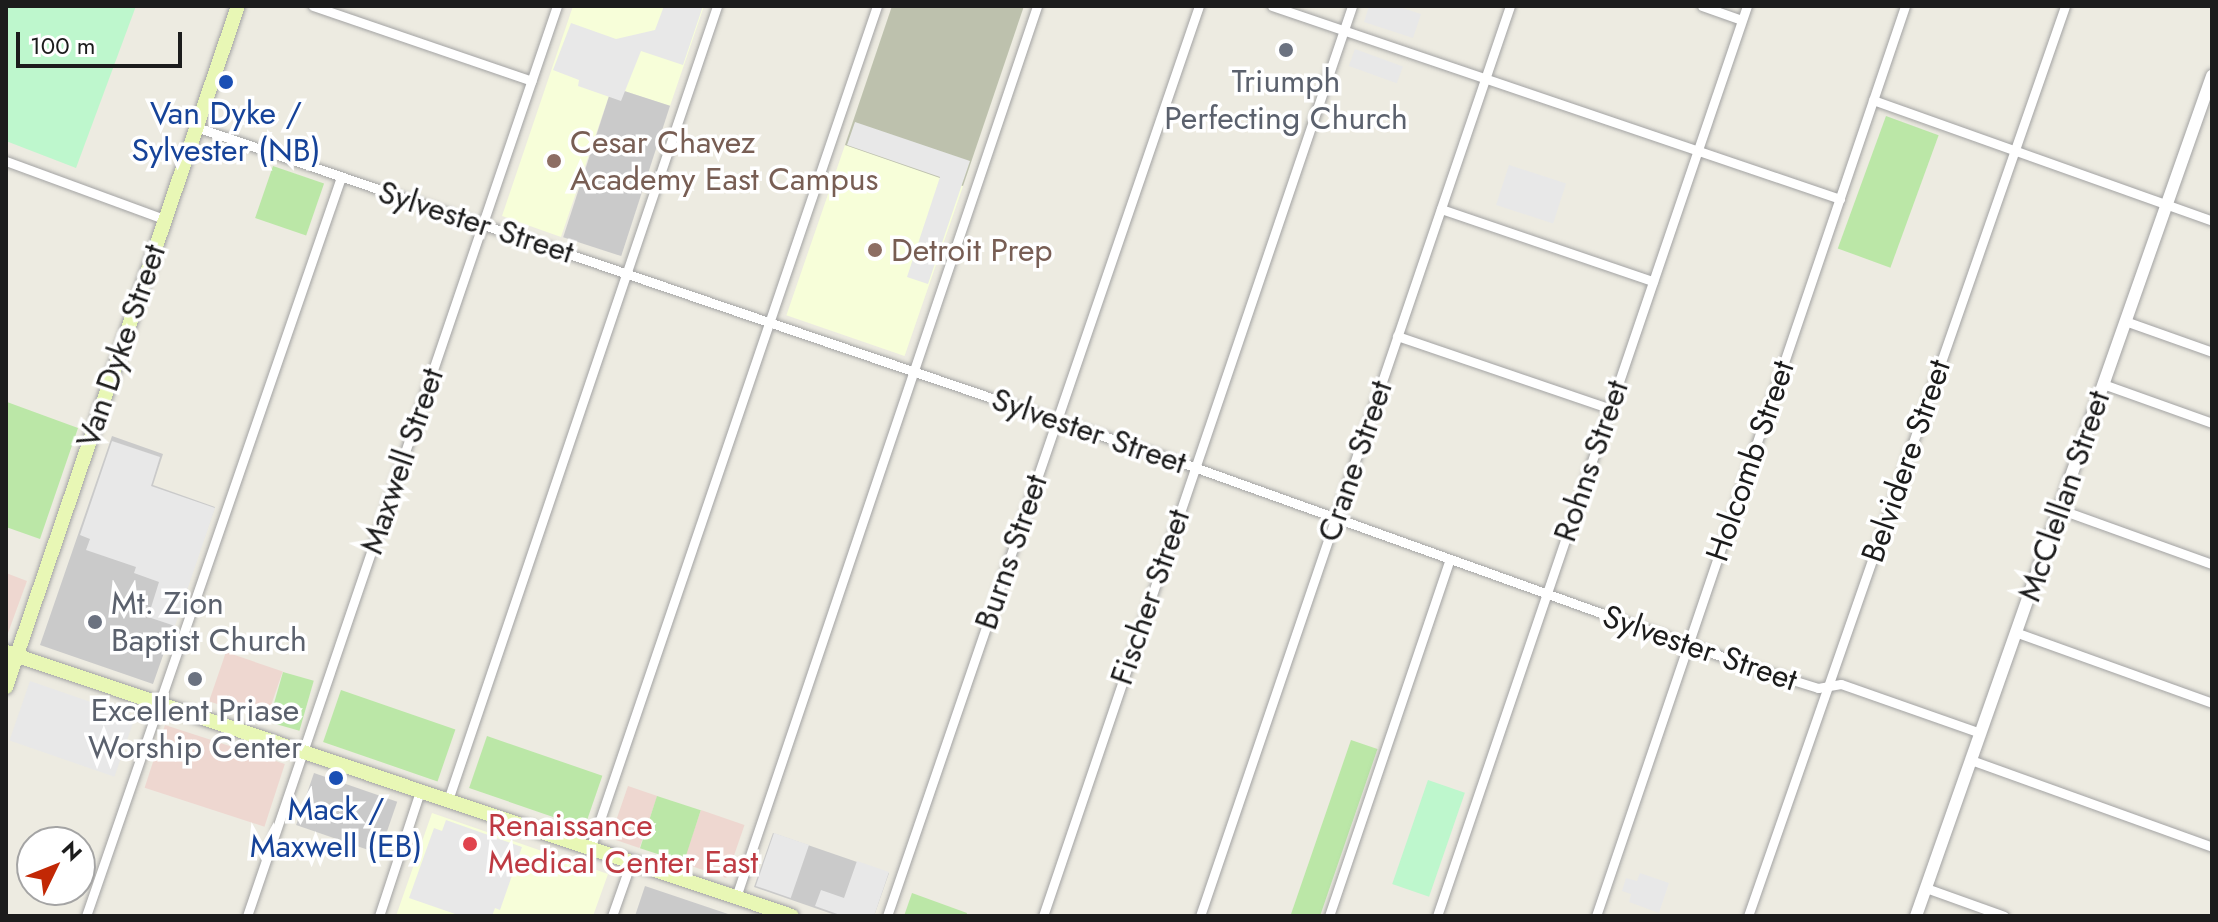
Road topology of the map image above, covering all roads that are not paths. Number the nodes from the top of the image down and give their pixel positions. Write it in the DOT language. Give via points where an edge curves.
graph roads {
  1 [pos="238,6"];
  2 [pos="313,6"];
  3 [pos="557,6"];
  4 [pos="717,6"];
  5 [pos="877,6"];
  6 [pos="1037,6"];
  7 [pos="1199,6"];
  8 [pos="1272,6"];
  9 [pos="1352,6"];
  10 [pos="1510,6"];
  11 [pos="1702,6"];
  12 [pos="1747,6"];
  13 [pos="1905,6"];
  14 [pos="2065,6"];
  15 [pos="1742,20"];
  16 [pos="1344,30"];
  17 [pos="2212,76"];
  18 [pos="1485,78"];
  19 [pos="532,81"];
  20 [pos="1873,100"];
  21 [pos="196,127"];
  22 [pos="1697,150"];
  23 [pos="2014,150"];
  24 [pos="6,161"];
  25 [pos="341,177"];
  26 [pos="1840,199"];
  27 [pos="2167,205"];
  28 [pos="1441,209"];
  29 [pos="164,219"];
  30 [pos="2212,221"];
  31 [pos="483,223"];
  32 [pos="628,273"];
  33 [pos="1653,281"];
  34 [pos="2125,321"];
  35 [pos="769,322"];
  36 [pos="1397,336"];
  37 [pos="2212,352"];
  38 [pos="913,371"];
  39 [pos="2103,384"];
  40 [pos="1609,408"];
  41 [pos="1056,419"];
  42 [pos="2212,423"];
  43 [pos="1194,467"];
  44 [pos="2059,509"];
  45 [pos="1335,517"];
  46 [pos="1450,559"];
  47 [pos="2212,564"];
  48 [pos="1546,593"];
  49 [pos="2015,632"];
  50 [pos="1688,644"];
  51 [pos="11,654"];
  52 [pos="1828,686"];
  53 [pos="6,687"];
  54 [pos="2212,703"];
  55 [pos="158,704"];
  56 [pos="1980,733"];
  57 [pos="305,753"];
  58 [pos="1971,760"];
  59 [pos="420,791"];
  60 [pos="448,800"];
  61 [pos="2212,847"];
  62 [pos="590,849"];
  63 [pos="631,862"];
  64 [pos="1926,888"];
  65 [pos="736,897"];
  66 [pos="86,916"];
  67 [pos="247,916"];
  68 [pos="379,916"];
  69 [pos="612,916"];
  70 [pos="792,916"];
  71 [pos="887,916"];
  72 [pos="1043,916"];
  73 [pos="1200,916"];
  74 [pos="1329,916"];
  75 [pos="1437,916"];
  76 [pos="1596,916"];
  77 [pos="1748,916"];
  78 [pos="1916,916"];
  79 [pos="2004,916"];
  1 -- 21 [label="main road, Van Dyke Street"];
  2 -- 19 [label="street"];
  3 -- 19 [label="street, Maxwell Street"];
  4 -- 32 [label="street"];
  5 -- 35 [label="street"];
  6 -- 38 [label="street"];
  7 -- 41 [label="street, Burns Street"];
  8 -- 16 [label="street"];
  9 -- 16 [label="street, Fischer Street"];
  10 -- 18 [label="street, Crane Street"];
  11 -- 15 [label="street"];
  12 -- 15 [label="street, Rohns Street"];
  13 -- 20 [label="street, Holcomb Street"];
  14 -- 23 [label="street, Belvidere Street"];
  15 -- 22 [label="street, Rohns Street"];
  16 -- 18 [label="street"];
  16 -- 43 [label="street, Fischer Street"];
  17 -- 27 [label="street, McClellan Street"];
  18 -- 22 [label="street"];
  18 -- 28 [label="street, Crane Street"];
  19 -- 31 [label="street, Maxwell Street"];
  20 -- 23 [label="street"];
  20 -- 26 [label="street, Holcomb Street"];
  21 -- 25 [label="street, Sylvester Street"];
  21 -- 29 [label="main road, Van Dyke Street"];
  22 -- 26 [label="street"];
  22 -- 33 [label="street, Rohns Street"];
  23 -- 27 [label="street"];
  23 -- 52 [label="street, Belvidere Street"];
  24 -- 29 [label="street"];
  25 -- 31 [label="street, Sylvester Street"];
  25 -- 55 [label="street"];
  26 -- 50 [label="street, Holcomb Street"];
  27 -- 30 [label="street"];
  27 -- 34 [label="street, McClellan Street"];
  28 -- 33 [label="street"];
  28 -- 36 [label="street, Crane Street"];
  29 -- 51 [label="main road, Van Dyke Street"];
  31 -- 32 [label="street, Sylvester Street"];
  31 -- 57 [label="street, Maxwell Street"];
  32 -- 35 [label="street, Sylvester Street"];
  32 -- 60 [label="street"];
  33 -- 40 [label="street, Rohns Street"];
  34 -- 37 [label="street"];
  34 -- 39 [label="street, McClellan Street"];
  35 -- 38 [label="street, Sylvester Street"];
  35 -- 62 [label="street"];
  36 -- 40 [label="street"];
  36 -- 45 [label="street, Crane Street"];
  38 -- 41 [label="street, Sylvester Street"];
  38 -- 65 [label="street"];
  39 -- 42 [label="street"];
  39 -- 44 [label="street, McClellan Street"];
  40 -- 48 [label="street, Rohns Street"];
  41 -- 43 [label="street, Sylvester Street"];
  41 -- 71 [label="street, Burns Street"];
  43 -- 45 [label="street, Sylvester Street"];
  43 -- 72 [label="street, Fischer Street"];
  44 -- 47 [label="street"];
  44 -- 49 [label="street, McClellan Street"];
  45 -- 46 [label="street, Sylvester Street"];
  45 -- 73 [label="street, Crane Street"];
  46 -- 48 [label="street, Sylvester Street"];
  46 -- 74 [label="street"];
  48 -- 50 [label="street, Sylvester Street"];
  48 -- 75 [label="street, Rohns Street"];
  49 -- 54 [label="street"];
  49 -- 56 [label="street, McClellan Street"];
  50 -- 52 [label="street, Sylvester Street" via="1812,687"];
  50 -- 76 [label="street, Holcomb Street"];
  51 -- 53 [label="main road, Van Dyke Street"];
  51 -- 55 [label="main road"];
  52 -- 56 [label="street, Sylvester Street" via="1841,684"];
  52 -- 77 [label="street, Belvidere Street"];
  55 -- 57 [label="main road"];
  55 -- 66 [label="street"];
  56 -- 58 [label="street, McClellan Street"];
  57 -- 59 [label="main road"];
  57 -- 67 [label="street, Maxwell Street"];
  58 -- 61 [label="street"];
  58 -- 64 [label="street, McClellan Street"];
  59 -- 60 [label="main road"];
  59 -- 68 [label="street"];
  60 -- 62 [label="main road"];
  62 -- 63 [label="main road"];
  63 -- 65 [label="main road"];
  63 -- 69 [label="street"];
  64 -- 78 [label="street, McClellan Street"];
  64 -- 79 [label="street"];
  65 -- 70 [label="main road"];
}
